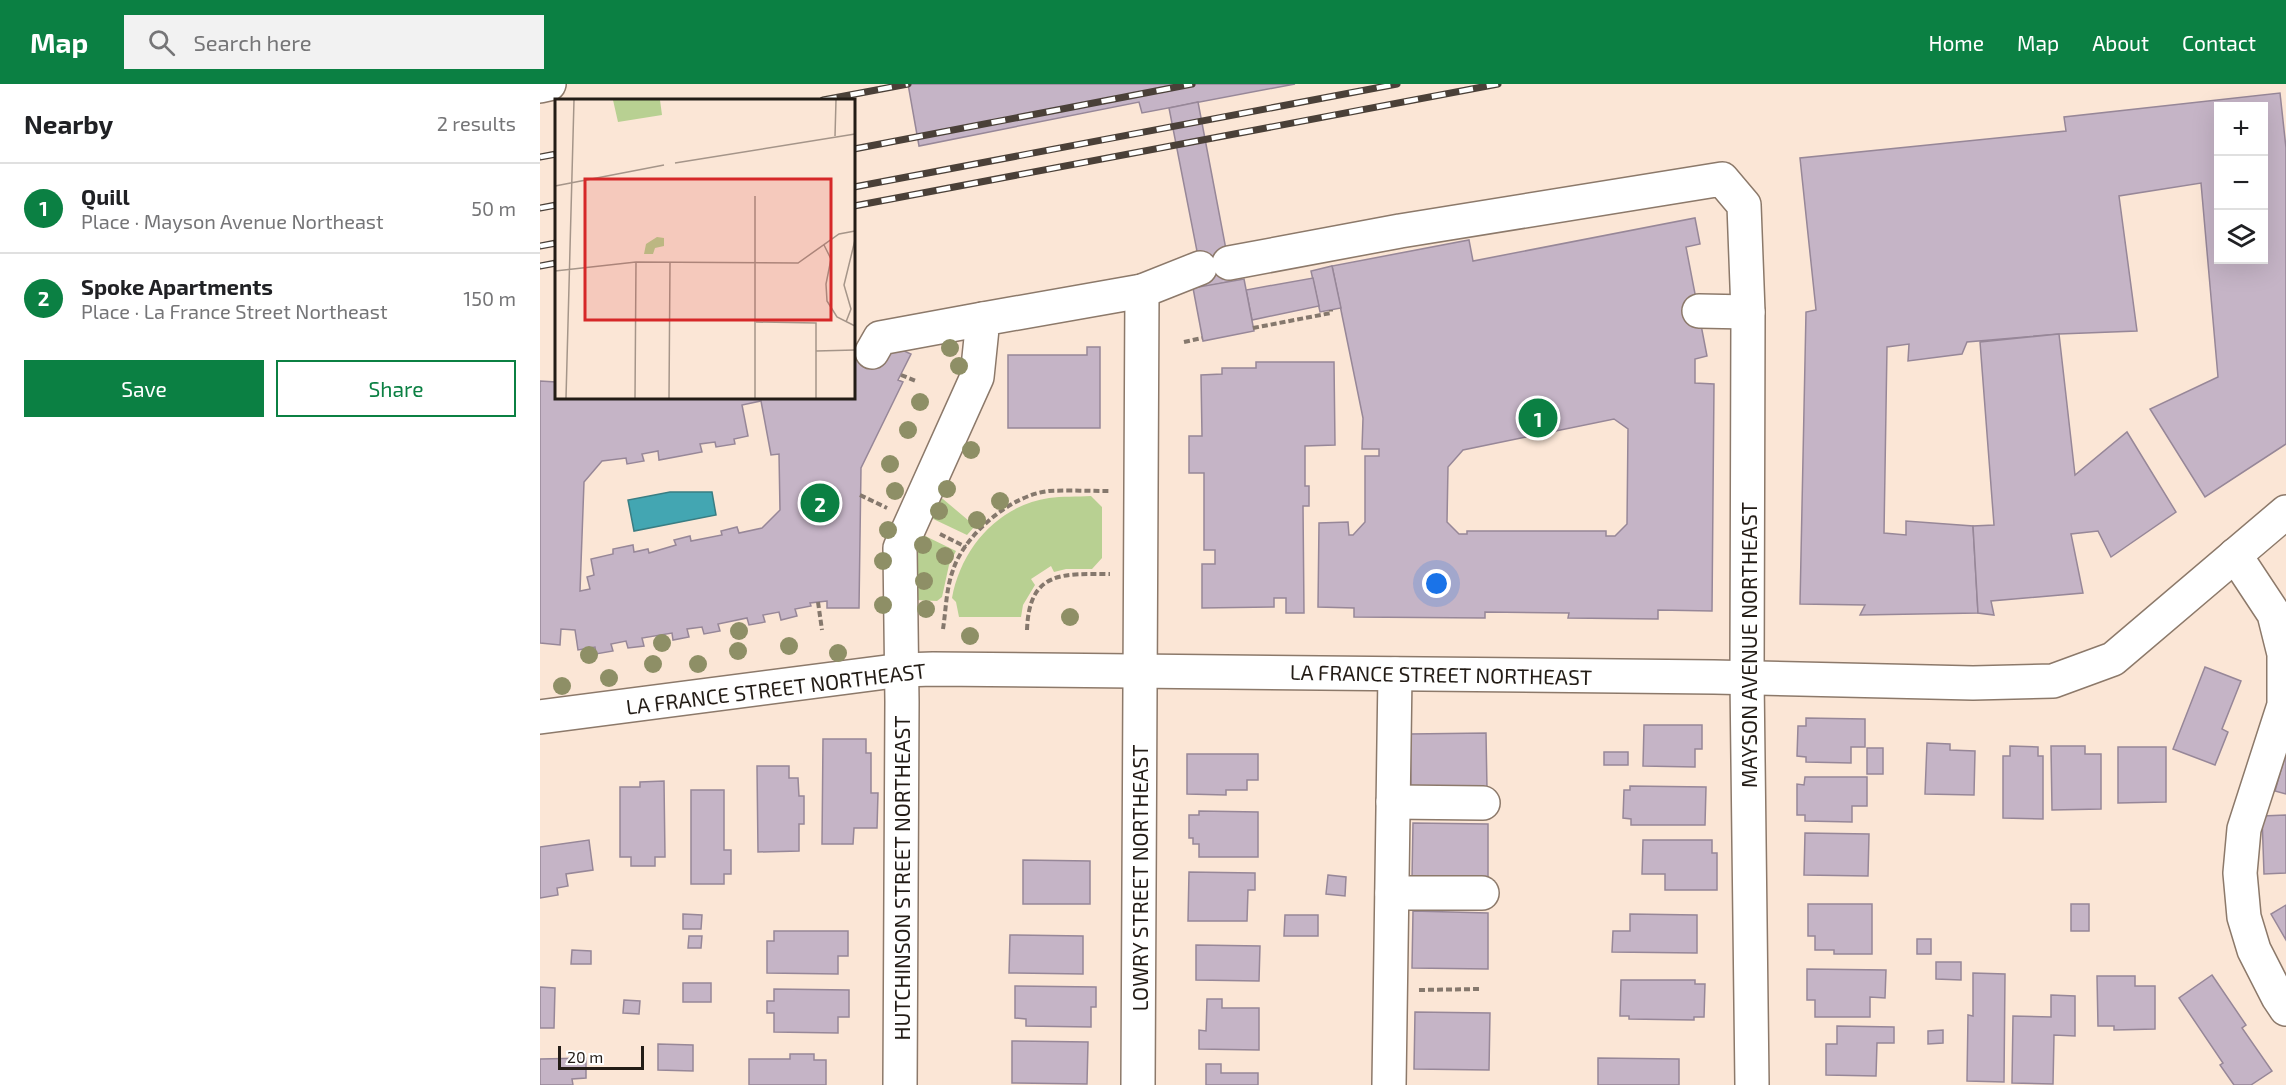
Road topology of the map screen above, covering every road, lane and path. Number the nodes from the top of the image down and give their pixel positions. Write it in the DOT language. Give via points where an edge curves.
graph roads {
  1 [pos="549,84"];
  2 [pos="540,86"];
  3 [pos="1142,291"];
  4 [pos="1331,310"];
  5 [pos="1699,311"];
  6 [pos="1748,312"];
  7 [pos="983,319"];
  8 [pos="1253,328"];
  9 [pos="1202,338"];
  10 [pos="1184,342"];
  11 [pos="872,352"];
  12 [pos="901,375"];
  13 [pos="916,381"];
  14 [pos="1110,490"];
  15 [pos="860,495"];
  16 [pos="892,511"];
  17 [pos="2286,512"];
  18 [pos="934,531"];
  19 [pos="966,547"];
  20 [pos="2235,555"];
  21 [pos="1110,574"];
  22 [pos="818,602"];
  23 [pos="822,630"];
  24 [pos="944,630"];
  25 [pos="1027,630"];
  26 [pos="902,670"];
  27 [pos="1140,671"];
  28 [pos="1395,674"];
  29 [pos="1747,678"];
  30 [pos="540,717"];
  31 [pos="1393,802"];
  32 [pos="1483,803"];
  33 [pos="1392,893"];
  34 [pos="1482,893"];
  35 [pos="1480,989"];
  36 [pos="1411,990"];
  37 [pos="2286,1009"];
  38 [pos="900,1085"];
  39 [pos="1138,1085"];
  40 [pos="1389,1085"];
  41 [pos="1752,1085"];
  1 -- 2 [label="street"];
  3 -- 6 [label="street, MAYSON AVENUE NORTHEAST" via="1214,265 1722,179 1744,205"];
  3 -- 7 [label="street"];
  3 -- 27 [label="street, LOWRY STREET NORTHEAST"];
  4 -- 8 [label="path"];
  5 -- 6 [label="street"];
  6 -- 29 [label="street, MAYSON AVENUE NORTHEAST"];
  7 -- 11 [label="street" via="880,338"];
  7 -- 26 [label="street, HUTCHINSON STREET NORTHEAST" via="976,377 900,548"];
  9 -- 10 [label="path"];
  12 -- 13 [label="path"];
  14 -- 19 [label="path" via="1047,491 1020,500 992,517"];
  15 -- 16 [label="path"];
  17 -- 20 [label="street, LA FRANCE STREET NORTHEAST"];
  18 -- 19 [label="path"];
  19 -- 24 [label="path" via="953,569"];
  20 -- 29 [label="street, LA FRANCE STREET NORTHEAST" via="2113,659 2053,681"];
  20 -- 37 [label="street" via="2274,614 2284,654 2284,705 2244,829 2240,873 2244,917 2254,950"];
  21 -- 25 [label="path" via="1063,574 1046,582 1035,595"];
  22 -- 23 [label="path"];
  26 -- 27 [label="street, LA FRANCE STREET NORTHEAST"];
  26 -- 30 [label="street, LA FRANCE STREET NORTHEAST"];
  26 -- 38 [label="street, HUTCHINSON STREET NORTHEAST"];
  27 -- 28 [label="street, LA FRANCE STREET NORTHEAST"];
  27 -- 39 [label="street, LOWRY STREET NORTHEAST"];
  28 -- 29 [label="street, LA FRANCE STREET NORTHEAST"];
  28 -- 31 [label="street"];
  29 -- 41 [label="street, MAYSON AVENUE NORTHEAST"];
  31 -- 32 [label="street"];
  31 -- 33 [label="street"];
  33 -- 34 [label="street"];
  33 -- 40 [label="street"];
  35 -- 36 [label="path"];
}
